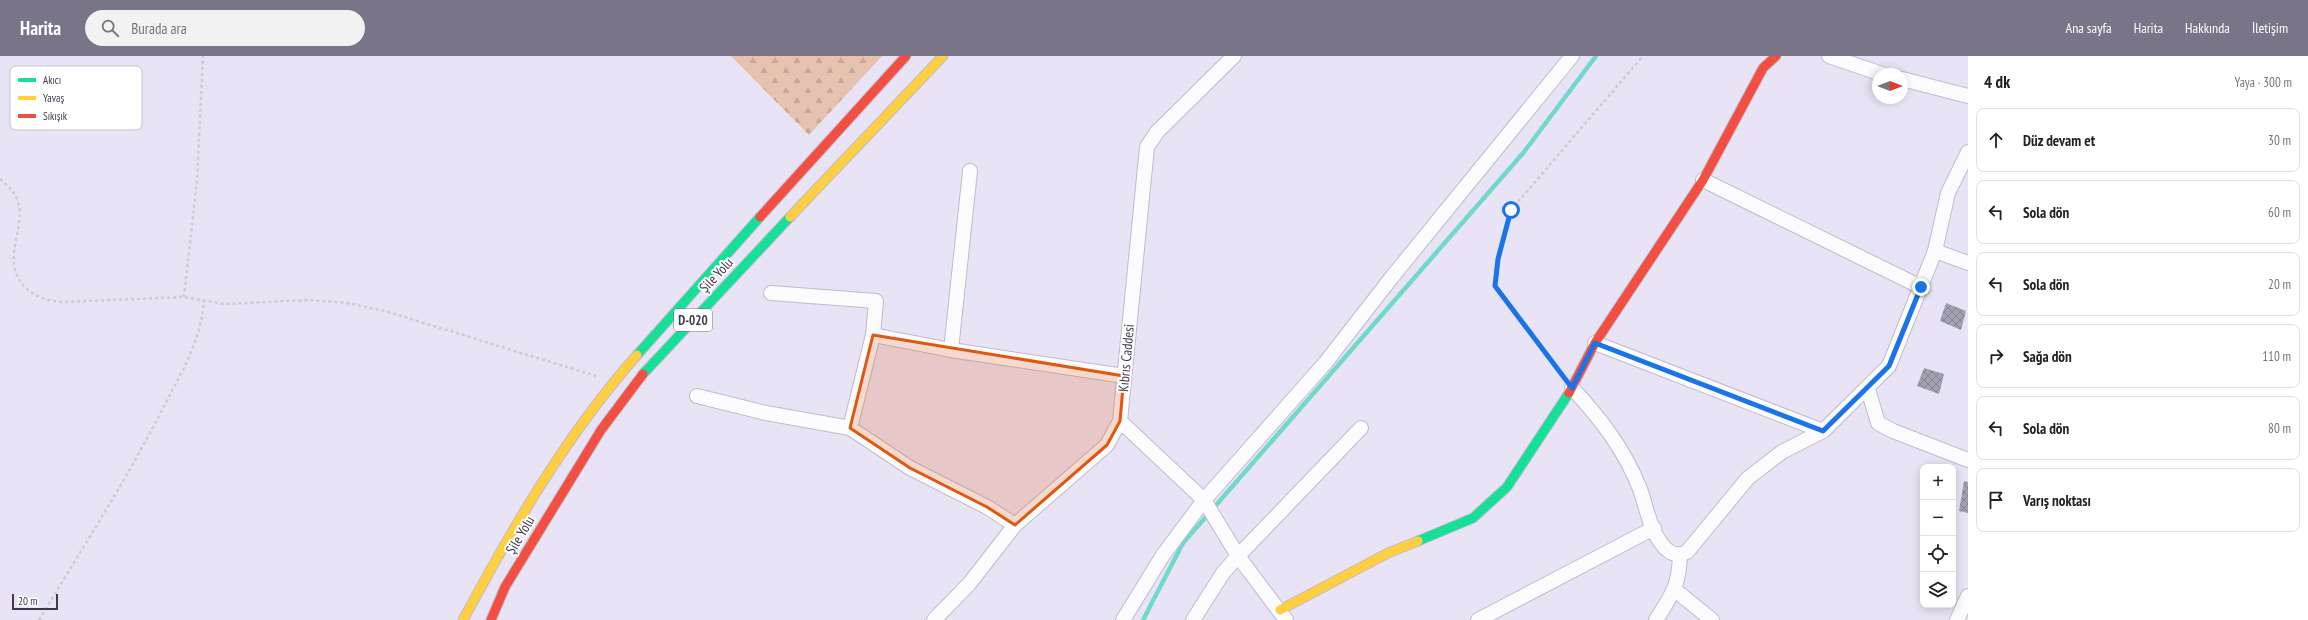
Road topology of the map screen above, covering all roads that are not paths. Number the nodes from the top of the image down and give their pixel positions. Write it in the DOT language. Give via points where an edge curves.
graph roads {
  1 [pos="906,56"];
  2 [pos="943,56"];
  3 [pos="1234,56"];
  4 [pos="1572,56"];
  5 [pos="1776,56"];
  6 [pos="1828,56"];
  7 [pos="1872,71"];
  8 [pos="1908,81"];
  9 [pos="1968,96"];
  10 [pos="1968,152"];
  11 [pos="970,171"];
  12 [pos="1703,180"];
  13 [pos="1935,251"];
  14 [pos="1968,263"];
  15 [pos="1921,287"];
  16 [pos="771,294"];
  17 [pos="873,335"];
  18 [pos="1595,343"];
  19 [pos="951,350"];
  20 [pos="1124,376"];
  21 [pos="1572,388"];
  22 [pos="1868,389"];
  23 [pos="697,396"];
  24 [pos="1120,421"];
  25 [pos="850,428"];
  26 [pos="1361,428"];
  27 [pos="1823,431"];
  28 [pos="1968,460"];
  29 [pos="1204,500"];
  30 [pos="1014,525"];
  31 [pos="1654,528"];
  32 [pos="1680,555"];
  33 [pos="1238,556"];
  34 [pos="1675,590"];
  35 [pos="1968,596"];
  36 [pos="1283,615"];
  37 [pos="463,620"];
  38 [pos="491,620"];
  39 [pos="934,620"];
  40 [pos="1123,620"];
  41 [pos="1193,620"];
  42 [pos="1478,620"];
  43 [pos="1656,620"];
  44 [pos="1712,620"];
  45 [pos="1957,620"];
  1 -- 37 [label="main road, Şile Yolu / D-020" via="832,135 614,381 508,536"];
  2 -- 38 [label="main road, Şile Yolu / D-020" via="646,369 601,430 505,587"];
  3 -- 20 [label="street, Kıbrıs Caddesi" via="1157,132 1147,147"];
  4 -- 29 [label="street" via="1392,276 1326,362"];
  5 -- 12 [label="main road" via="1763,68"];
  6 -- 7 [label="street"];
  8 -- 9 [label="street"];
  10 -- 13 [label="street" via="1948,193"];
  11 -- 19 [label="street"];
  12 -- 15 [label="street"];
  12 -- 18 [label="main road"];
  13 -- 14 [label="street"];
  13 -- 15 [label="street"];
  15 -- 22 [label="street" via="1889,366"];
  16 -- 17 [label="street" via="876,301"];
  17 -- 19 [label="street"];
  17 -- 25 [label="street"];
  18 -- 21 [label="main road"];
  18 -- 27 [label="street"];
  19 -- 20 [label="street"];
  20 -- 24 [label="street, Kıbrıs Caddesi"];
  21 -- 31 [label="street" via="1618,442 1640,489"];
  21 -- 36 [label="main road" via="1506,487 1473,518 1388,553"];
  22 -- 27 [label="street" via="1844,408"];
  22 -- 28 [label="street" via="1878,423"];
  23 -- 25 [label="street" via="766,414"];
  24 -- 29 [label="street"];
  24 -- 30 [label="street, Kıbrıs Caddesi" via="1107,445"];
  25 -- 30 [label="street" via="910,468 987,507"];
  26 -- 33 [label="street"];
  27 -- 32 [label="street" via="1782,452 1748,478 1687,552"];
  29 -- 33 [label="street"];
  29 -- 40 [label="street" via="1163,555"];
  30 -- 39 [label="street, Kıbrıs Caddesi" via="969,584"];
  31 -- 32 [label="street" via="1660,542 1668,551"];
  31 -- 42 [label="street"];
  32 -- 34 [label="street"];
  33 -- 36 [label="street"];
  33 -- 41 [label="street" via="1223,573"];
  34 -- 43 [label="street"];
  34 -- 44 [label="street"];
  35 -- 45 [label="street"];
}
